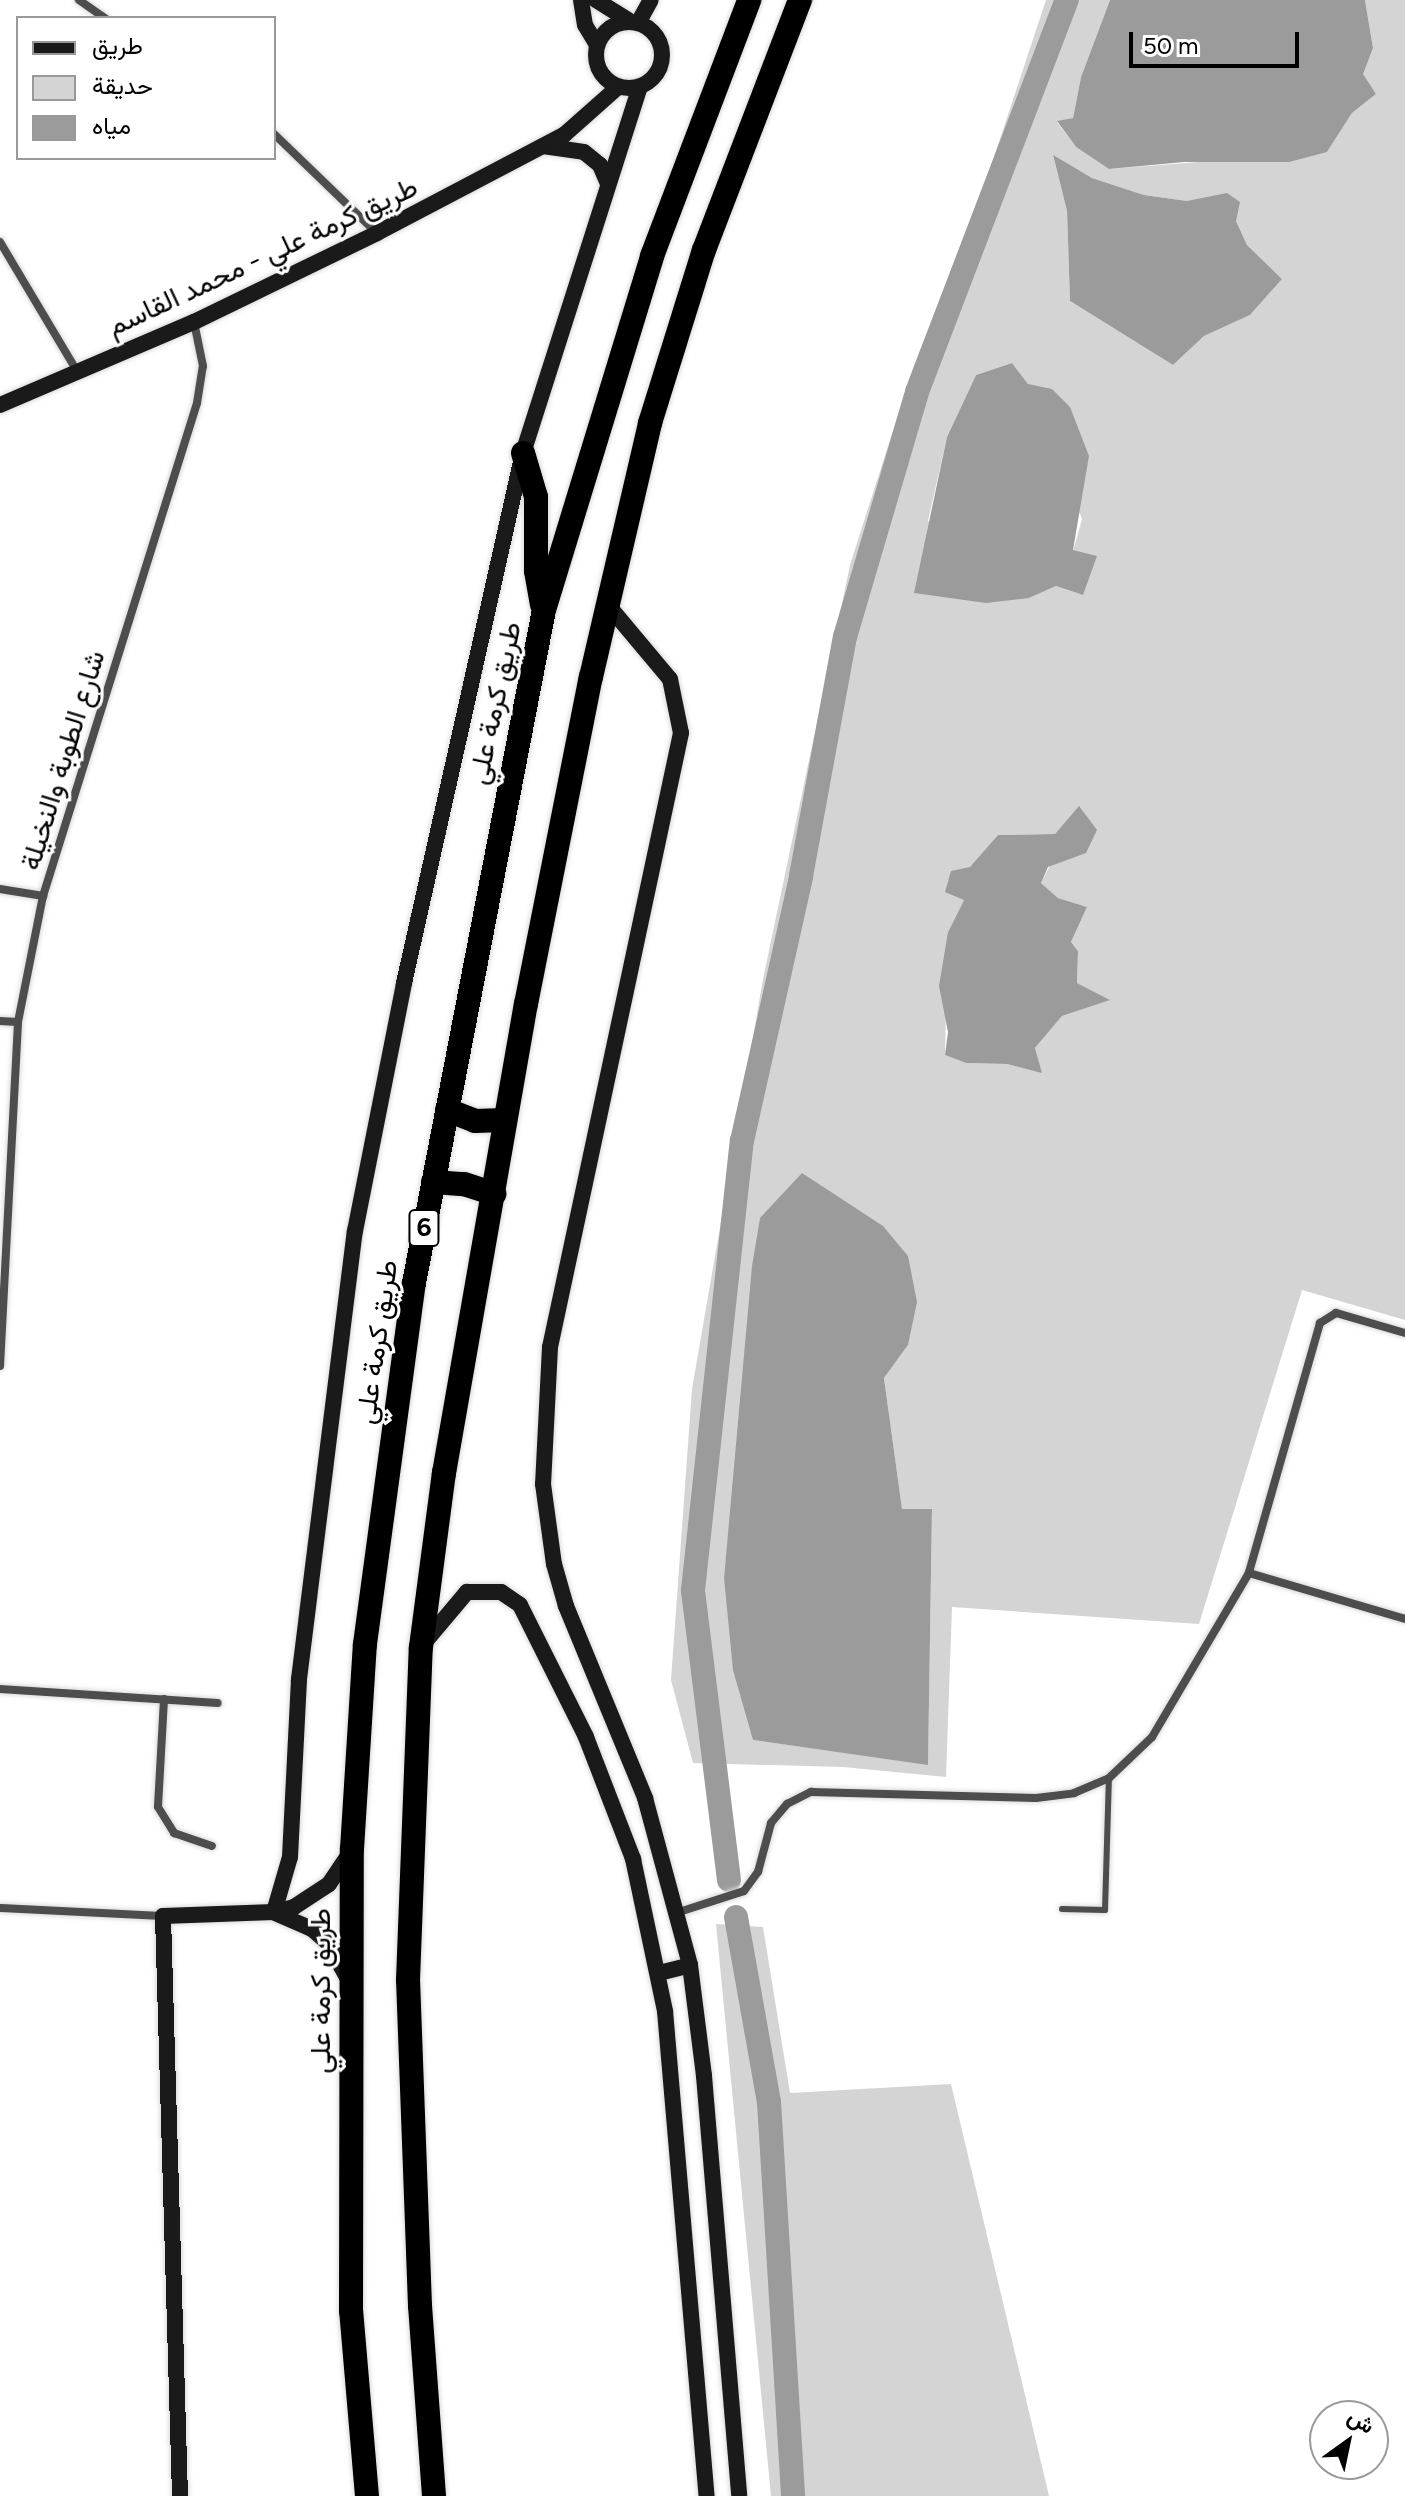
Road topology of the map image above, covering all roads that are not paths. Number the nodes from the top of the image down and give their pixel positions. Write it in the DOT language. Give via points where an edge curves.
graph roads {
  1 [pos="79,0"];
  2 [pos="581,0"];
  3 [pos="596,0"];
  4 [pos="651,0"];
  5 [pos="749,0"];
  6 [pos="800,0"];
  7 [pos="102,16"];
  8 [pos="633,22"];
  9 [pos="597,45"];
  10 [pos="618,87"];
  11 [pos="640,87"];
  12 [pos="276,136"];
  13 [pos="542,146"];
  14 [pos="608,184"];
  15 [pos="377,233"];
  16 [pos="0,242"];
  17 [pos="194,322"];
  18 [pos="77,371"];
  19 [pos="0,405"];
  20 [pos="523,453"];
  21 [pos="607,604"];
  22 [pos="544,610"];
  23 [pos="0,889"];
  24 [pos="43,896"];
  25 [pos="0,1021"];
  26 [pos="18,1022"];
  27 [pos="447,1110"];
  28 [pos="505,1120"];
  29 [pos="433,1182"];
  30 [pos="494,1194"];
  31 [pos="1405,1333"];
  32 [pos="0,1366"];
  33 [pos="1249,1573"];
  34 [pos="1405,1619"];
  35 [pos="421,1647"];
  36 [pos="0,1689"];
  37 [pos="164,1699"];
  38 [pos="218,1703"];
  39 [pos="1109,1778"];
  40 [pos="212,1846"];
  41 [pos="352,1849"];
  42 [pos="0,1908"];
  43 [pos="1062,1909"];
  44 [pos="274,1912"];
  45 [pos="679,1912"];
  46 [pos="163,1916"];
  47 [pos="690,1965"];
  48 [pos="659,1973"];
  49 [pos="348,1979"];
  50 [pos="180,2496"];
  51 [pos="367,2496"];
  52 [pos="434,2496"];
  53 [pos="707,2496"];
  54 [pos="739,2496"];
  1 -- 7 [label="street"];
  2 -- 9 [label="main road" via="585,25"];
  3 -- 8 [label="main road"];
  4 -- 8 [label="main road"];
  5 -- 22 [label="highway, طريق كرمة علي / 6" via="639,296"];
  6 -- 21 [label="highway, 6" via="685,308 650,423"];
  8 -- 9 [label="main road" via="608,28"];
  8 -- 11 [label="main road" via="655,35 663,54 657,74"];
  9 -- 10 [label="main road" via="597,66"];
  10 -- 11 [label="main road"];
  10 -- 13 [label="main road, طريق كرمة علي - محمد القاسم" via="584,121"];
  11 -- 14 [label="main road"];
  12 -- 15 [label="street"];
  13 -- 14 [label="main road" via="584,152 600,165"];
  13 -- 15 [label="main road, طريق كرمة علي - محمد القاسم"];
  14 -- 20 [label="main road"];
  15 -- 17 [label="main road, طريق كرمة علي - محمد القاسم"];
  16 -- 18 [label="street"];
  17 -- 18 [label="main road, طريق كرمة علي - محمد القاسم"];
  17 -- 24 [label="street, شارع الطوبة والنخيلة" via="203,366 197,403"];
  18 -- 19 [label="main road, طريق كرمة علي - محمد القاسم"];
  20 -- 22 [label="highway" via="536,497 536,571"];
  20 -- 44 [label="main road" via="463,708 355,1231 299,1679 290,1857"];
  21 -- 28 [label="highway, 6"];
  21 -- 45 [label="main road" via="670,679 681,733 550,1347 543,1484 554,1564 566,1606 645,1798"];
  22 -- 27 [label="highway, طريق كرمة علي / 6"];
  23 -- 24 [label="street"];
  24 -- 26 [label="street, شارع الطوبة والنخيلة"];
  25 -- 26 [label="street"];
  26 -- 32 [label="street, شارع الطوبة والنخيلة"];
  27 -- 28 [label="highway" via="475,1121"];
  27 -- 29 [label="highway, طريق كرمة علي / 6"];
  28 -- 30 [label="highway, 6"];
  29 -- 30 [label="highway" via="464,1184"];
  29 -- 41 [label="highway, طريق كرمة علي / 6" via="365,1644"];
  30 -- 35 [label="highway, 6" via="444,1473"];
  31 -- 33 [label="street" via="1336,1313 1320,1323"];
  33 -- 34 [label="street"];
  33 -- 39 [label="street" via="1152,1737"];
  35 -- 48 [label="main road" via="467,1592 501,1592 527,1614 615,1807"];
  35 -- 52 [label="highway, 6" via="408,1980 420,2306"];
  36 -- 37 [label="street"];
  37 -- 38 [label="street"];
  37 -- 40 [label="street" via="158,1807 174,1833"];
  39 -- 43 [label="lane" via="1105,1910"];
  39 -- 45 [label="street" via="1074,1793 1036,1798 811,1792 778,1813 766,1835 758,1872 744,1891"];
  41 -- 44 [label="main road" via="329,1884 313,1897"];
  41 -- 49 [label="highway, طريق كرمة علي / 6"];
  42 -- 46 [label="street"];
  44 -- 46 [label="main road"];
  44 -- 49 [label="main road" via="312,1929 328,1943"];
  45 -- 47 [label="main road"];
  46 -- 50 [label="main road"];
  47 -- 48 [label="main road"];
  47 -- 54 [label="main road"];
  48 -- 53 [label="main road"];
  49 -- 51 [label="highway, طريق كرمة علي / 6" via="351,2311"];
}
